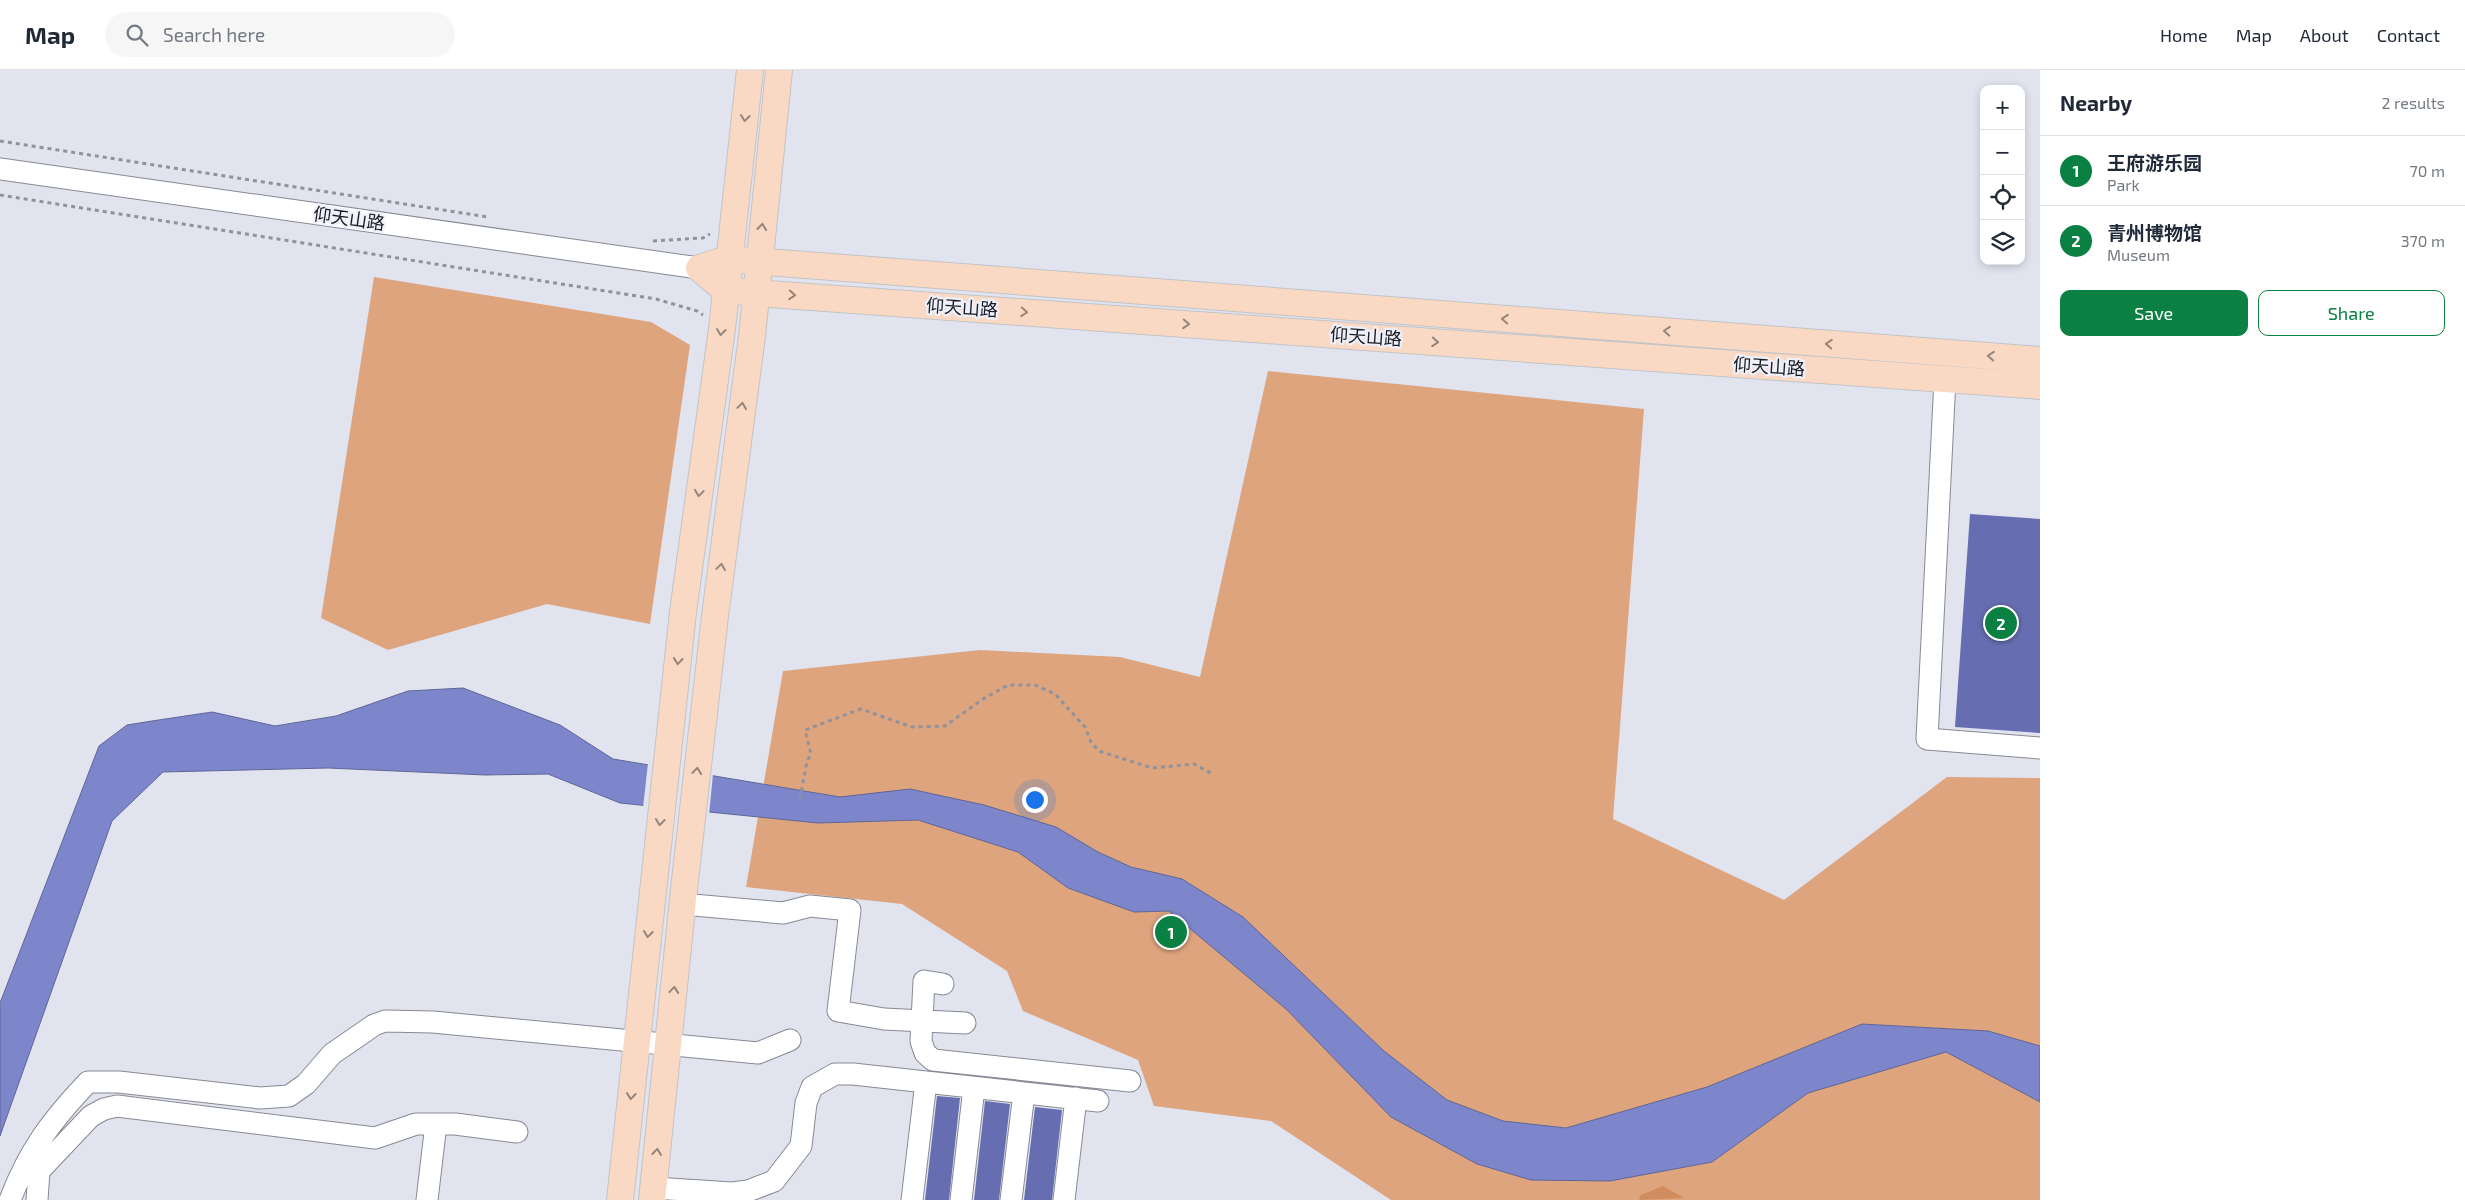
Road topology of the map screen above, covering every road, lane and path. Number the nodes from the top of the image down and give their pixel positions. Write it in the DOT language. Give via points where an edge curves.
graph roads {
  1 [pos="750,70"];
  2 [pos="779,70"];
  3 [pos="0,141"];
  4 [pos="0,169"];
  5 [pos="0,195"];
  6 [pos="494,218"];
  7 [pos="733,222"];
  8 [pos="649,241"];
  9 [pos="728,259"];
  10 [pos="759,262"];
  11 [pos="699,268"];
  12 [pos="725,290"];
  13 [pos="756,293"];
  14 [pos="722,329"];
  15 [pos="2040,360"];
  16 [pos="1945,379"];
  17 [pos="2040,386"];
  18 [pos="2040,748"];
  19 [pos="1211,773"];
  20 [pos="800,799"];
  21 [pos="683,896"];
  22 [pos="943,984"];
  23 [pos="922,1022"];
  24 [pos="965,1023"];
  25 [pos="790,1040"];
  26 [pos="637,1043"];
  27 [pos="669,1045"];
  28 [pos="1130,1081"];
  29 [pos="926,1082"];
  30 [pos="974,1088"];
  31 [pos="1024,1093"];
  32 [pos="1076,1098"];
  33 [pos="1098,1101"];
  34 [pos="436,1124"];
  35 [pos="517,1132"];
  36 [pos="653,1194"];
  37 [pos="10,1200"];
  38 [pos="37,1200"];
  39 [pos="427,1200"];
  40 [pos="620,1200"];
  41 [pos="912,1200"];
  42 [pos="961,1200"];
  43 [pos="1012,1200"];
  44 [pos="1064,1200"];
  1 -- 7 [label="main road, one-way"];
  10 -- 2 [label="main road, one-way"];
  3 -- 6 [label="path"];
  4 -- 11 [label="street, 仰天山路"];
  5 -- 14 [label="path" via="656,299 697,311"];
  7 -- 8 [label="path" via="703,238"];
  7 -- 9 [label="main road"];
  9 -- 10 [label="main road, 仰天山路"];
  9 -- 11 [label="main road, 仰天山路"];
  9 -- 12 [label="main road"];
  10 -- 13 [label="main road"];
  15 -- 10 [label="main road, 仰天山路, one-way"];
  11 -- 12 [label="main road"];
  12 -- 13 [label="main road, 仰天山路"];
  12 -- 14 [label="main road"];
  13 -- 16 [label="main road, 仰天山路, one-way"];
  21 -- 13 [label="main road, one-way" via="714,616"];
  14 -- 26 [label="main road, one-way" via="683,612"];
  16 -- 17 [label="main road, 仰天山路"];
  16 -- 18 [label="street" via="1928,739"];
  19 -- 20 [label="path" via="1194,764 1152,768 1099,751 1085,727 1055,694 1035,686 1008,685 945,726 912,727 861,709 805,730 811,754"];
  21 -- 23 [label="street" via="783,913 810,906 850,910 838,1011"];
  27 -- 21 [label="main road, one-way"];
  22 -- 23 [label="street" via="924,981"];
  23 -- 24 [label="street"];
  23 -- 28 [label="street" via="921,1040 925,1053 933,1060"];
  25 -- 27 [label="street" via="758,1053"];
  26 -- 27 [label="street"];
  26 -- 37 [label="street" via="433,1022 385,1021 332,1054 306,1084 289,1096 260,1098 119,1082 88,1082 35,1145 20,1171"];
  26 -- 40 [label="main road, one-way"];
  36 -- 27 [label="main road, one-way"];
  29 -- 30 [label="street"];
  29 -- 36 [label="street" via="853,1074 830,1077 812,1087 806,1103 802,1146 774,1181 732,1193"];
  29 -- 41 [label="street"];
  30 -- 31 [label="street"];
  30 -- 42 [label="street"];
  31 -- 32 [label="street"];
  31 -- 43 [label="street"];
  32 -- 33 [label="street"];
  32 -- 44 [label="street"];
  34 -- 35 [label="street"];
  34 -- 38 [label="street" via="416,1124 375,1138 117,1106 104,1108 92,1116 39,1171"];
  34 -- 39 [label="street"];
}
